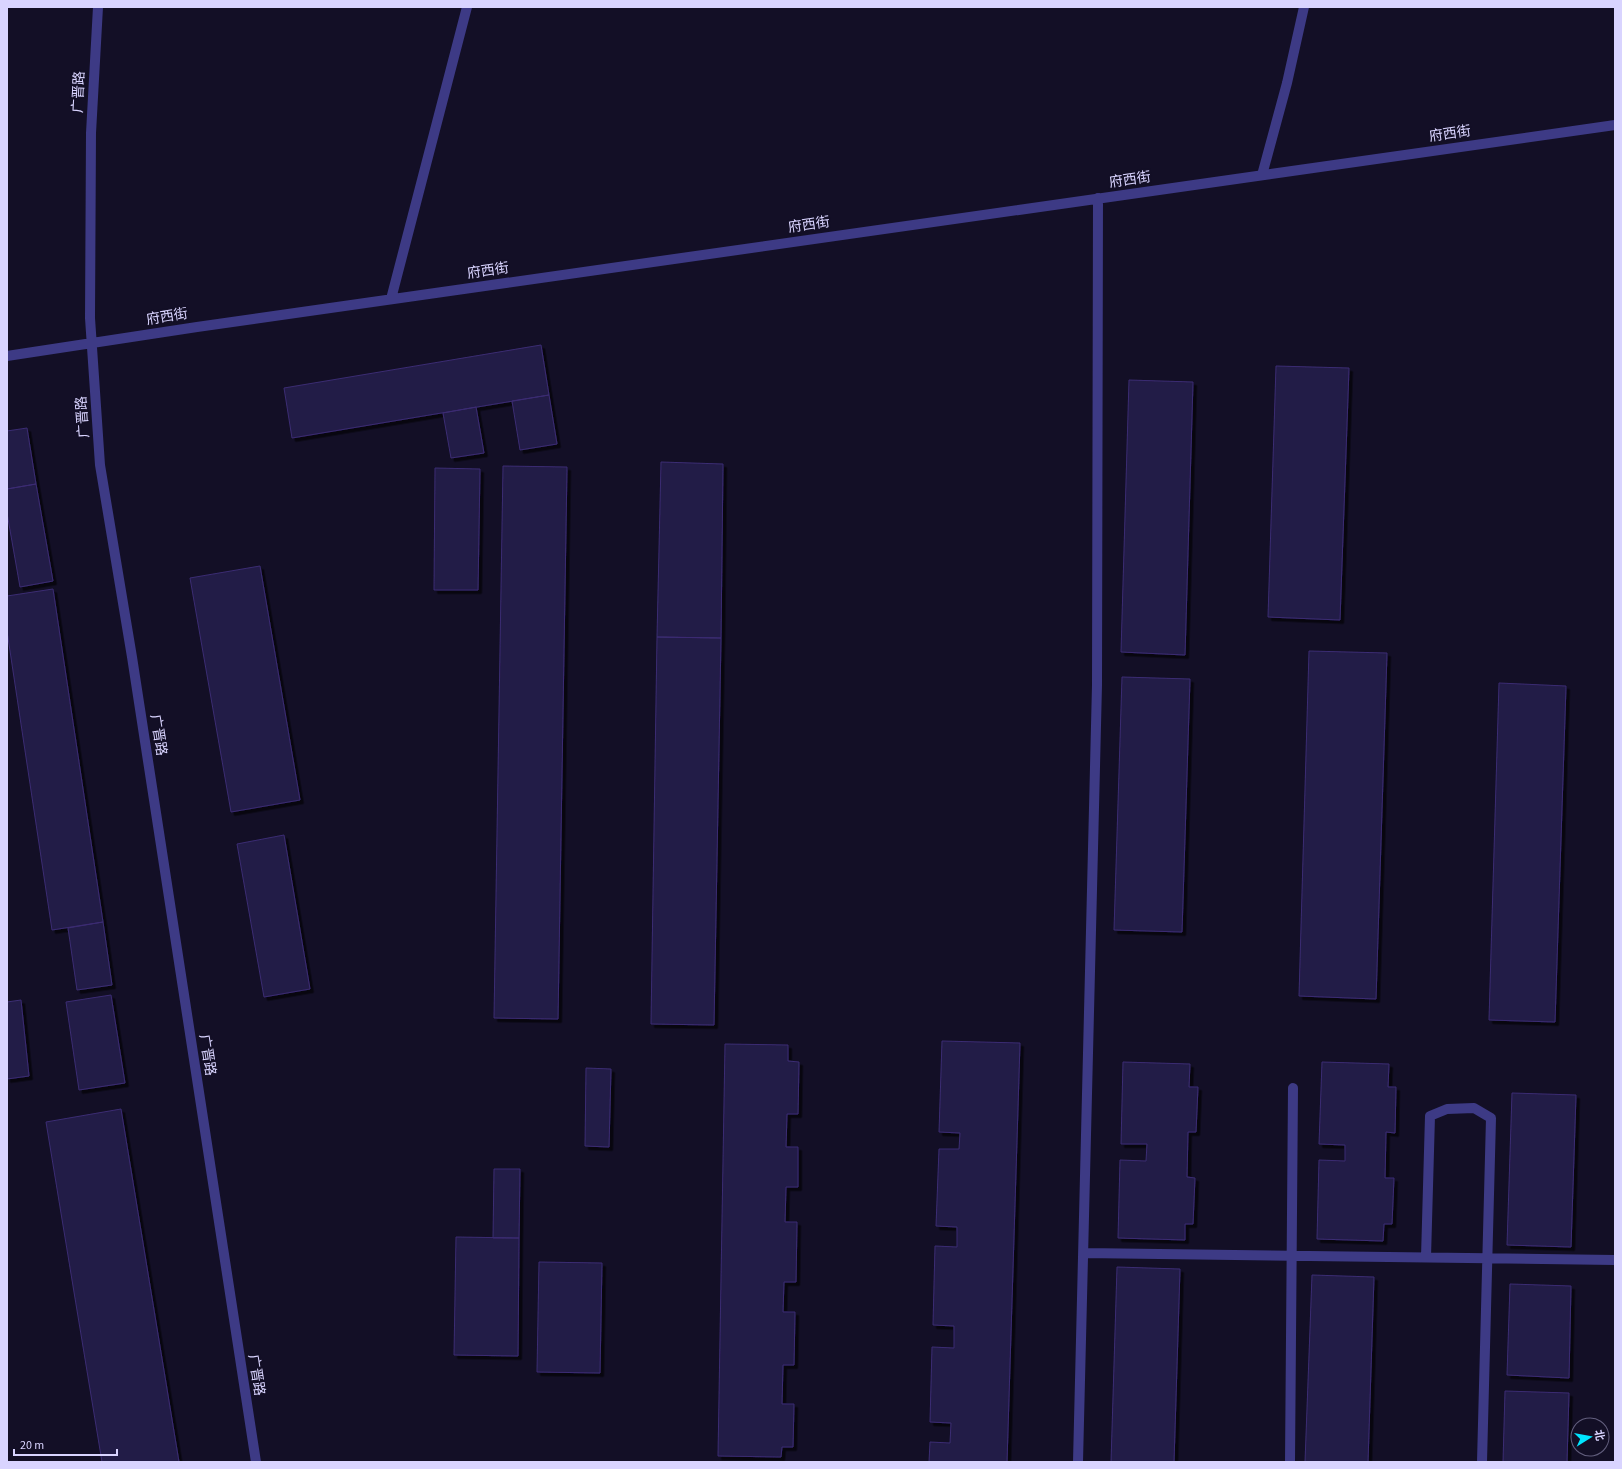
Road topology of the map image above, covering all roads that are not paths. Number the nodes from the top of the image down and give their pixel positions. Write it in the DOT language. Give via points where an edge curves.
graph roads {
  1 [pos="98,7"];
  2 [pos="467,7"];
  3 [pos="1304,7"];
  4 [pos="1615,125"];
  5 [pos="1262,175"];
  6 [pos="1098,198"];
  7 [pos="391,299"];
  8 [pos="92,343"];
  9 [pos="7,356"];
  10 [pos="1293,1088"];
  11 [pos="1084,1252"];
  12 [pos="1292,1256"];
  13 [pos="1426,1257"];
  14 [pos="1487,1258"];
  15 [pos="1615,1260"];
  16 [pos="256,1462"];
  17 [pos="1078,1462"];
  18 [pos="1290,1462"];
  19 [pos="1482,1462"];
  1 -- 8 [label="street, 广晋路" via="91,133"];
  2 -- 7 [label="street"];
  3 -- 5 [label="street"];
  4 -- 5 [label="street, 府西街"];
  5 -- 6 [label="street, 府西街"];
  6 -- 7 [label="street, 府西街"];
  6 -- 11 [label="street" via="1097,685"];
  7 -- 8 [label="street, 府西街"];
  8 -- 9 [label="street, 府西街"];
  8 -- 16 [label="street, 广晋路" via="100,464"];
  10 -- 12 [label="street"];
  11 -- 12 [label="street"];
  11 -- 17 [label="street"];
  12 -- 13 [label="street"];
  12 -- 18 [label="street"];
  13 -- 14 [label="street"];
  13 -- 14 [label="street" via="1430,1116 1446,1109 1474,1108 1491,1118"];
  14 -- 15 [label="street"];
  14 -- 19 [label="street"];
}
